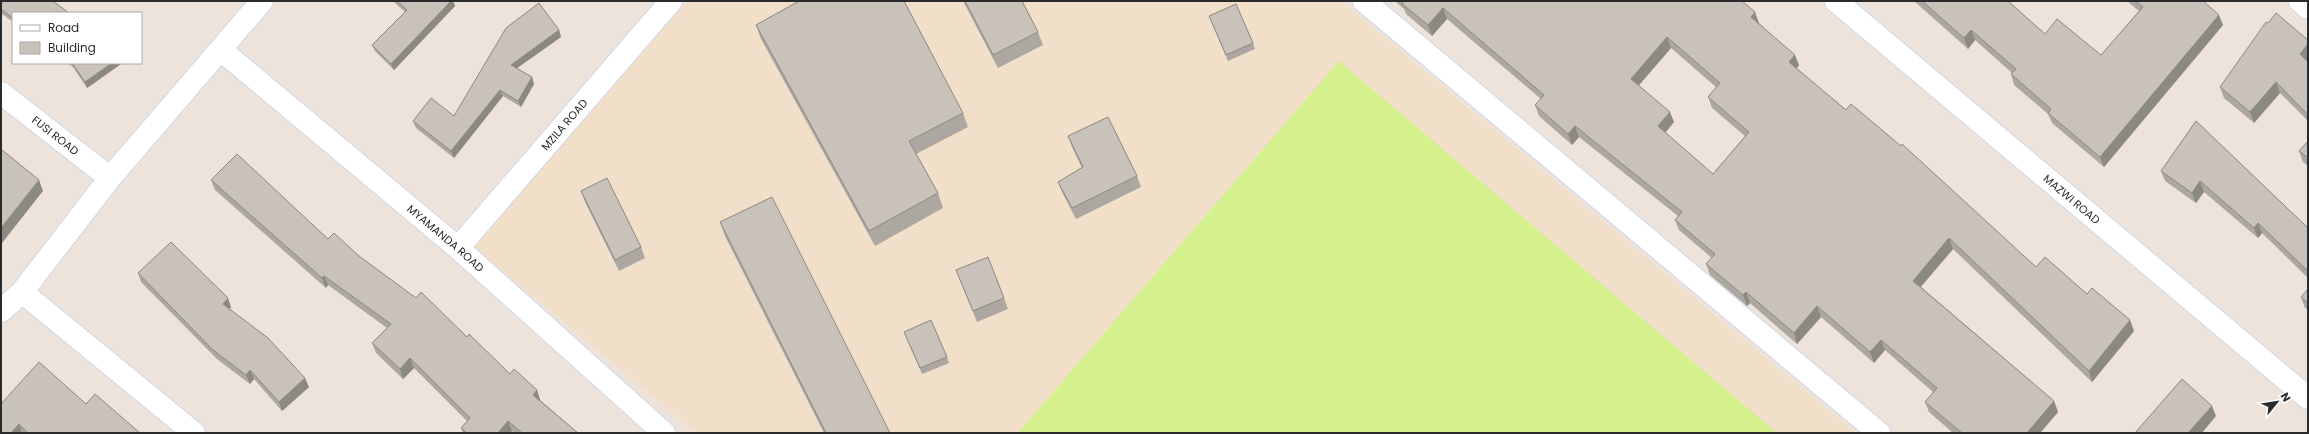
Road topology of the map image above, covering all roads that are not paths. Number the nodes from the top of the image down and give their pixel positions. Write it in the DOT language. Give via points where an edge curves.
graph roads {
  1 [pos="262,1"];
  2 [pos="671,1"];
  3 [pos="1364,1"];
  4 [pos="1836,1"];
  5 [pos="2300,1"];
  6 [pos="2308,8"];
  7 [pos="221,50"];
  8 [pos="1,93"];
  9 [pos="110,178"];
  10 [pos="458,248"];
  11 [pos="22,292"];
  12 [pos="1,311"];
  13 [pos="2308,398"];
  14 [pos="194,433"];
  15 [pos="664,433"];
  16 [pos="1879,433"];
  1 -- 7 [label="street"];
  2 -- 10 [label="street, MZILA ROAD"];
  3 -- 16 [label="street"];
  4 -- 13 [label="street, MAZWI ROAD"];
  5 -- 6 [label="street"];
  7 -- 9 [label="street"];
  7 -- 10 [label="street, MYAMANDA ROAD"];
  8 -- 9 [label="street, FUSI ROAD"];
  9 -- 11 [label="street"];
  10 -- 15 [label="street, MYAMANDA ROAD"];
  11 -- 12 [label="street"];
  11 -- 14 [label="street"];
}
